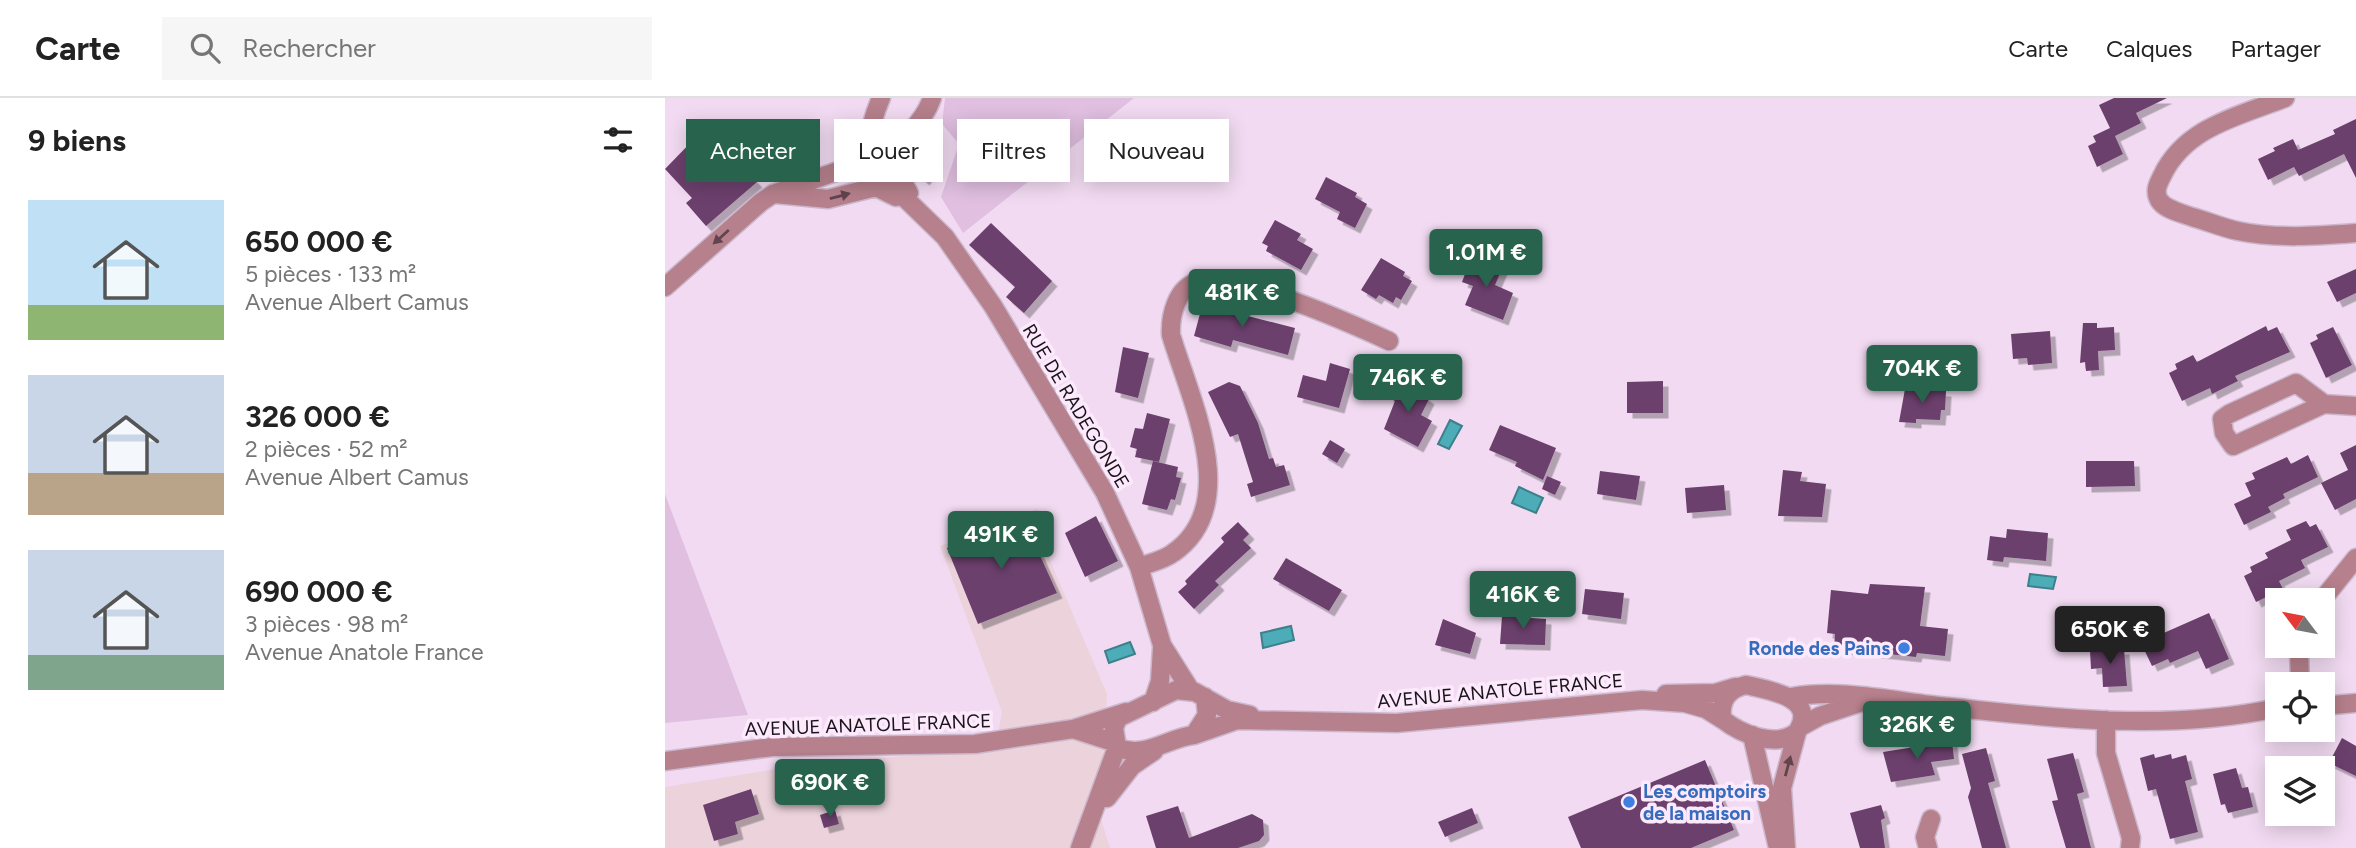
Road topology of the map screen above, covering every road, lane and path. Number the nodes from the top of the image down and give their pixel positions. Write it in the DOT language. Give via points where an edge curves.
graph roads {
  1 [pos="881,98"];
  2 [pos="932,98"];
  3 [pos="2285,98"];
  4 [pos="873,119"];
  5 [pos="834,172"];
  6 [pos="889,182"];
  7 [pos="773,194"];
  8 [pos="918,208"];
  9 [pos="2356,233"];
  10 [pos="665,287"];
  11 [pos="1389,341"];
  12 [pos="2324,404"];
  13 [pos="2356,407"];
  14 [pos="2356,559"];
  15 [pos="1139,567"];
  16 [pos="2332,588"];
  17 [pos="1162,645"];
  18 [pos="1735,687"];
  19 [pos="1198,694"];
  20 [pos="1791,697"];
  21 [pos="1875,699"];
  22 [pos="1643,700"];
  23 [pos="1153,702"];
  24 [pos="2356,703"];
  25 [pos="2335,705"];
  26 [pos="2265,711"];
  27 [pos="1126,712"];
  28 [pos="1277,719"];
  29 [pos="1722,719"];
  30 [pos="2106,720"];
  31 [pos="1073,729"];
  32 [pos="1798,730"];
  33 [pos="1194,735"];
  34 [pos="1752,735"];
  35 [pos="1164,744"];
  36 [pos="1117,745"];
  37 [pos="665,761"];
  38 [pos="1931,819"];
  39 [pos="1092,821"];
  40 [pos="1080,848"];
  41 [pos="1779,848"];
  42 [pos="1786,848"];
  43 [pos="1928,848"];
  44 [pos="2130,848"];
  1 -- 4 [label="street"];
  2 -- 8 [label="street" via="892,162"];
  3 -- 9 [label="street" via="2201,130 2165,169 2156,188 2158,199 2165,206 2239,231 2310,236"];
  5 -- 7 [label="street"];
  6 -- 8 [label="street"];
  7 -- 8 [label="street, one-way" via="828,199 876,187"];
  7 -- 10 [label="street, one-way"];
  8 -- 15 [label="street, RUE DE RADEGONDE" via="946,237 993,306 1105,493"];
  11 -- 15 [label="street" via="1318,309 1222,281 1197,282 1181,295 1170,315 1171,335 1209,464 1207,505 1199,528 1173,554"];
  12 -- 12 [label="street" via="2296,383 2229,414 2222,419 2224,433 2233,446"];
  12 -- 13 [label="street"];
  14 -- 16 [label="street"];
  15 -- 17 [label="street, RUE DE RADEGONDE"];
  17 -- 19 [label="street, RUE DE RADEGONDE"];
  17 -- 23 [label="street, RUE DE RADEGONDE" via="1162,668"];
  18 -- 20 [label="street" via="1746,685"];
  18 -- 22 [label="street, AVENUE ANATOLE FRANCE"];
  18 -- 29 [label="street" via="1723,703"];
  19 -- 23 [label="street, AVENUE ANATOLE FRANCE" via="1176,690"];
  19 -- 28 [label="street, AVENUE ANATOLE FRANCE" via="1235,713"];
  19 -- 33 [label="street" via="1207,715"];
  20 -- 21 [label="street"];
  20 -- 32 [label="street" via="1800,712"];
  21 -- 30 [label="street"];
  21 -- 32 [label="street" via="1843,707"];
  22 -- 28 [label="street, AVENUE ANATOLE FRANCE" via="1397,723"];
  22 -- 29 [label="street, AVENUE ANATOLE FRANCE" via="1685,703"];
  23 -- 27 [label="street, AVENUE ANATOLE FRANCE"];
  24 -- 25 [label="street"];
  26 -- 30 [label="street" via="2241,716"];
  27 -- 31 [label="street, AVENUE ANATOLE FRANCE"];
  27 -- 36 [label="street" via="1115,722"];
  28 -- 33 [label="street, AVENUE ANATOLE FRANCE" via="1237,720"];
  29 -- 34 [label="street"];
  30 -- 44 [label="street" via="2106,753"];
  31 -- 36 [label="street, AVENUE ANATOLE FRANCE"];
  31 -- 37 [label="street, AVENUE ANATOLE FRANCE" via="975,744 772,747"];
  32 -- 34 [label="street" via="1783,740"];
  42 -- 32 [label="street, one-way" via="1782,788"];
  33 -- 35 [label="street, AVENUE ANATOLE FRANCE"];
  34 -- 41 [label="street"];
  35 -- 36 [label="street, AVENUE ANATOLE FRANCE" via="1136,753"];
  35 -- 39 [label="street" via="1132,766"];
  36 -- 39 [label="street"];
  38 -- 43 [label="street" via="1925,836"];
  39 -- 40 [label="street"];
}
